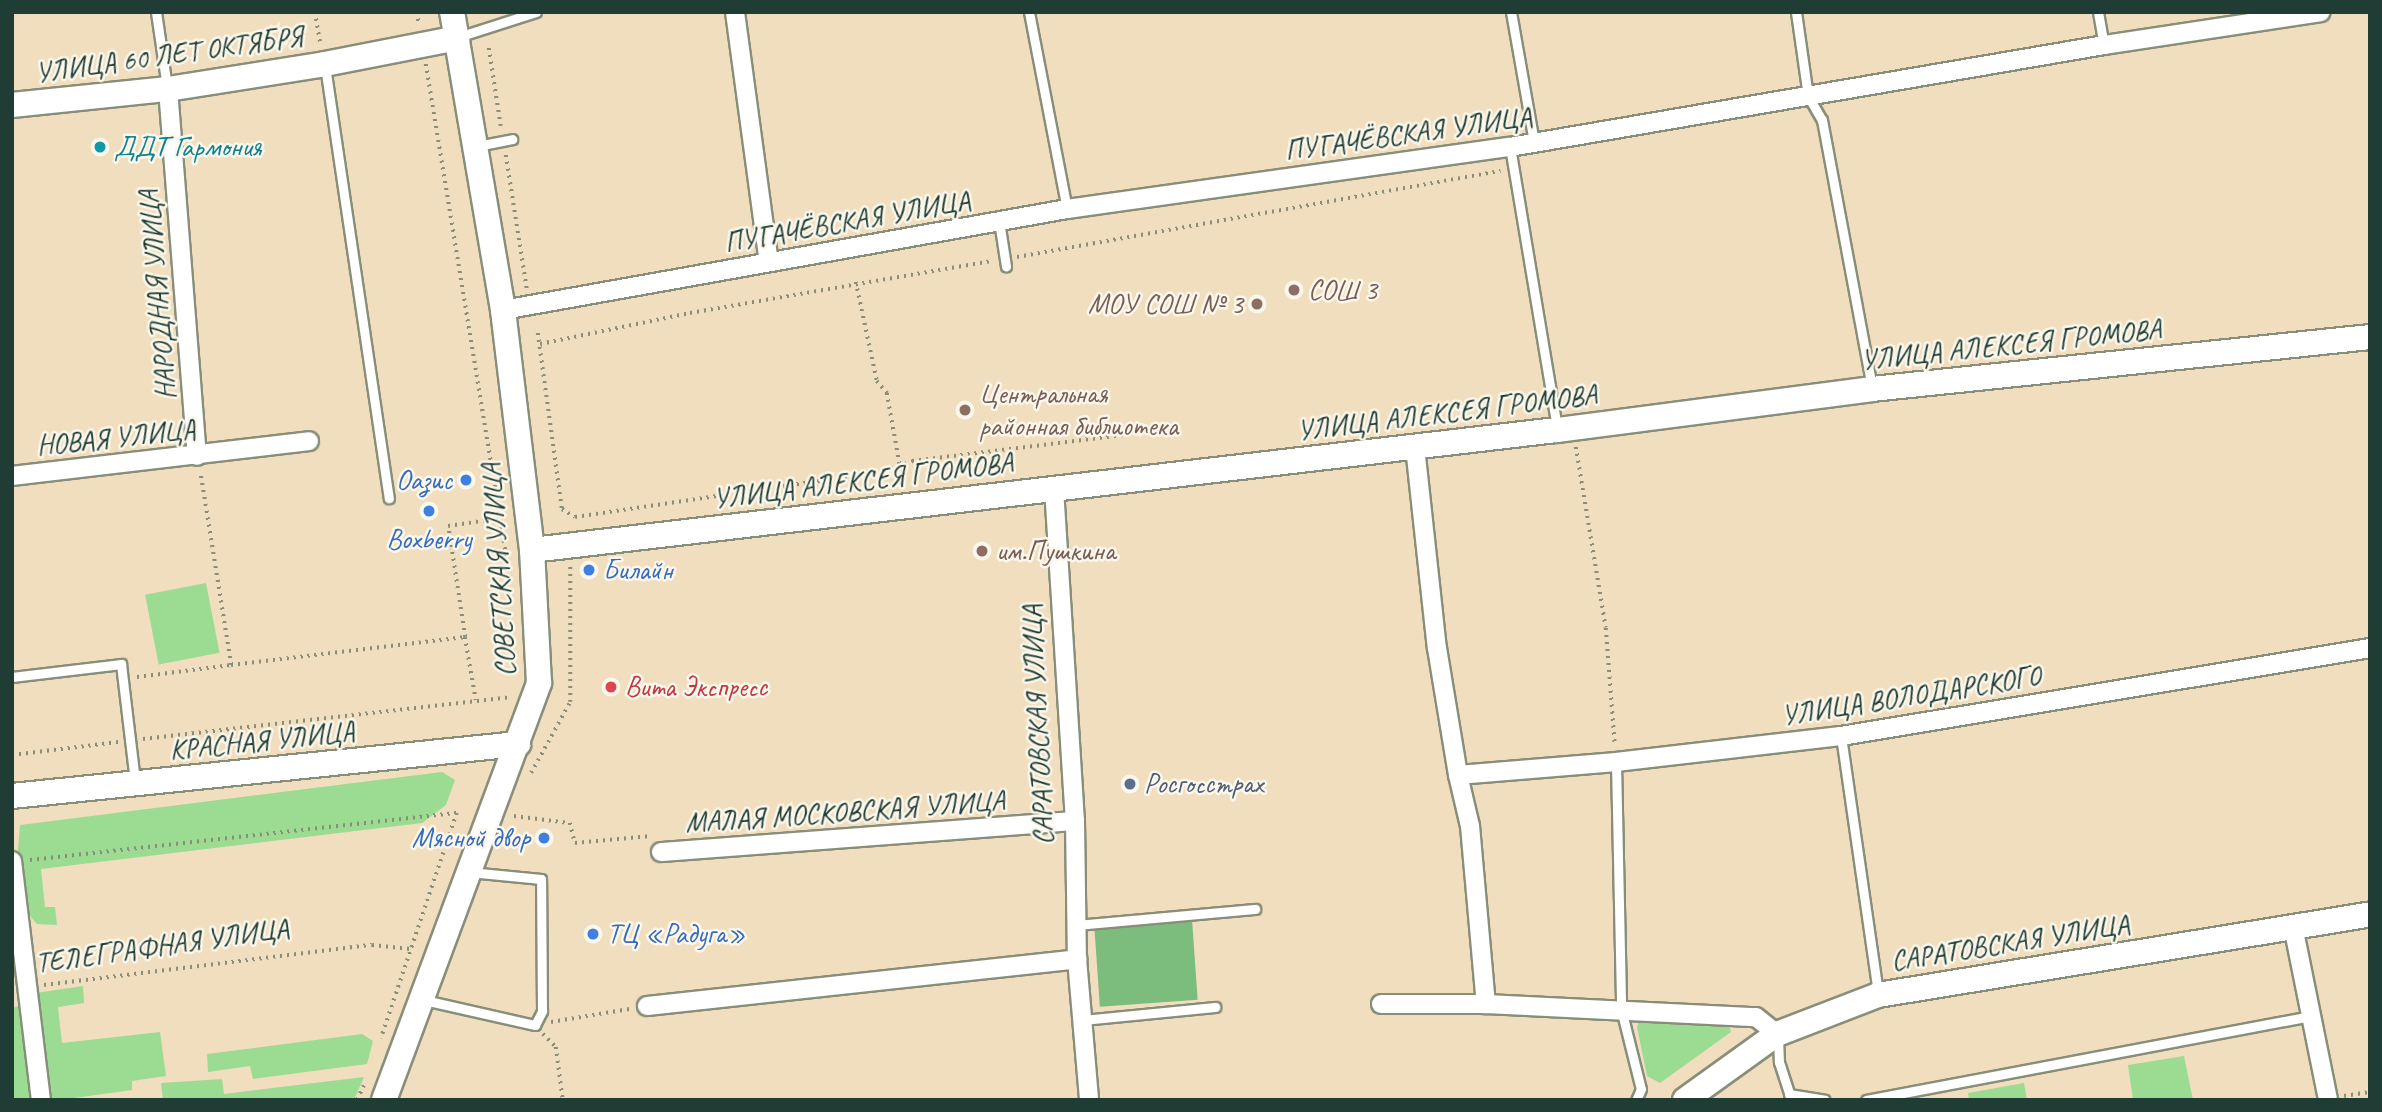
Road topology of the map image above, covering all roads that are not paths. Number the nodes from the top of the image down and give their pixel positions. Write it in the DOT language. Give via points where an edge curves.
graph roads {
  1 [pos="156,12"];
  2 [pos="452,12"];
  3 [pos="536,12"];
  4 [pos="735,12"];
  5 [pos="1029,12"];
  6 [pos="1511,12"];
  7 [pos="1797,12"];
  8 [pos="2098,12"];
  9 [pos="2321,12"];
  10 [pos="457,38"];
  11 [pos="2104,45"];
  12 [pos="325,64"];
  13 [pos="168,89"];
  14 [pos="1808,96"];
  15 [pos="12,105"];
  16 [pos="508,140"];
  17 [pos="1534,143"];
  18 [pos="475,147"];
  19 [pos="1510,147"];
  20 [pos="1067,209"];
  21 [pos="999,221"];
  22 [pos="769,262"];
  23 [pos="1006,266"];
  24 [pos="503,310"];
  25 [pos="2370,337"];
  26 [pos="1872,389"];
  27 [pos="1565,429"];
  28 [pos="309,441"];
  29 [pos="1415,447"];
  30 [pos="197,456"];
  31 [pos="12,476"];
  32 [pos="1054,488"];
  33 [pos="389,498"];
  34 [pos="532,550"];
  35 [pos="2370,648"];
  36 [pos="12,677"];
  37 [pos="1841,736"];
  38 [pos="518,744"];
  39 [pos="1616,762"];
  40 [pos="1458,775"];
  41 [pos="135,784"];
  42 [pos="12,796"];
  43 [pos="1075,821"];
  44 [pos="661,852"];
  45 [pos="12,861"];
  46 [pos="468,872"];
  47 [pos="1255,909"];
  48 [pos="2370,914"];
  49 [pos="1075,925"];
  50 [pos="2293,926"];
  51 [pos="1077,959"];
  52 [pos="1878,995"];
  53 [pos="423,999"];
  54 [pos="1381,1004"];
  55 [pos="1486,1004"];
  56 [pos="647,1006"];
  57 [pos="1215,1007"];
  58 [pos="1621,1009"];
  59 [pos="2312,1016"];
  60 [pos="1082,1020"];
  61 [pos="1777,1034"];
  62 [pos="1790,1097"];
  63 [pos="41,1100"];
  64 [pos="384,1100"];
  65 [pos="1089,1100"];
  66 [pos="1636,1100"];
  67 [pos="1685,1100"];
  68 [pos="1825,1100"];
  69 [pos="1866,1100"];
  70 [pos="2328,1100"];
  1 -- 13 [label="lane"];
  2 -- 10 [label="street, СОВЕТСКАЯ УЛИЦА"];
  3 -- 10 [label="lane"];
  4 -- 22 [label="street"];
  5 -- 20 [label="lane"];
  6 -- 17 [label="lane"];
  7 -- 14 [label="lane"];
  8 -- 11 [label="lane"];
  9 -- 11 [label="street, ПУГАЧЁВСКАЯ УЛИЦА"];
  10 -- 12 [label="street, УЛИЦА 60 ЛЕТ ОКТЯБРЯ"];
  10 -- 18 [label="street, СОВЕТСКАЯ УЛИЦА"];
  11 -- 14 [label="street, ПУГАЧЁВСКАЯ УЛИЦА"];
  12 -- 13 [label="street, УЛИЦА 60 ЛЕТ ОКТЯБРЯ"];
  12 -- 33 [label="lane"];
  13 -- 15 [label="street, УЛИЦА 60 ЛЕТ ОКТЯБРЯ"];
  13 -- 30 [label="street, НАРОДНАЯ УЛИЦА"];
  14 -- 17 [label="street, ПУГАЧЁВСКАЯ УЛИЦА"];
  14 -- 26 [label="lane" via="1822,121"];
  16 -- 18 [label="lane"];
  17 -- 19 [label="street, ПУГАЧЁВСКАЯ УЛИЦА"];
  18 -- 24 [label="street, СОВЕТСКАЯ УЛИЦА"];
  19 -- 20 [label="street, ПУГАЧЁВСКАЯ УЛИЦА"];
  19 -- 27 [label="lane"];
  20 -- 21 [label="street, ПУГАЧЁВСКАЯ УЛИЦА"];
  21 -- 22 [label="street, ПУГАЧЁВСКАЯ УЛИЦА"];
  21 -- 23 [label="lane"];
  22 -- 24 [label="street, ПУГАЧЁВСКАЯ УЛИЦА"];
  24 -- 34 [label="street, СОВЕТСКАЯ УЛИЦА"];
  25 -- 26 [label="street, УЛИЦА АЛЕКСЕЯ ГРОМОВА"];
  26 -- 27 [label="street, УЛИЦА АЛЕКСЕЯ ГРОМОВА"];
  27 -- 29 [label="street, УЛИЦА АЛЕКСЕЯ ГРОМОВА"];
  28 -- 30 [label="street, НОВАЯ УЛИЦА"];
  29 -- 32 [label="street, УЛИЦА АЛЕКСЕЯ ГРОМОВА"];
  29 -- 40 [label="street" via="1437,648"];
  30 -- 31 [label="street, НОВАЯ УЛИЦА"];
  32 -- 34 [label="street, УЛИЦА АЛЕКСЕЯ ГРОМОВА"];
  32 -- 43 [label="street, САРАТОВСКАЯ УЛИЦА"];
  34 -- 38 [label="street, СОВЕТСКАЯ УЛИЦА" via="540,683"];
  35 -- 37 [label="street, УЛИЦА ВОЛОДАРСКОГО"];
  36 -- 41 [label="lane" via="121,664"];
  37 -- 39 [label="street, УЛИЦА ВОЛОДАРСКОГО"];
  37 -- 52 [label="lane"];
  38 -- 41 [label="street, КРАСНАЯ УЛИЦА"];
  38 -- 46 [label="street, СОВЕТСКАЯ УЛИЦА"];
  39 -- 40 [label="street, УЛИЦА ВОЛОДАРСКОГО"];
  39 -- 58 [label="lane"];
  40 -- 55 [label="street" via="1470,826"];
  41 -- 42 [label="street, КРАСНАЯ УЛИЦА"];
  43 -- 44 [label="street, МАЛАЯ МОСКОВСКАЯ УЛИЦА"];
  43 -- 49 [label="street, САРАТОВСКАЯ УЛИЦА"];
  45 -- 63 [label="street, ТЕЛЕГРАФНАЯ УЛИЦА"];
  46 -- 53 [label="street, СОВЕТСКАЯ УЛИЦА"];
  46 -- 53 [label="lane" via="541,879 542,1011 535,1025"];
  47 -- 49 [label="lane"];
  48 -- 50 [label="street, САРАТОВСКАЯ УЛИЦА"];
  49 -- 51 [label="street, САРАТОВСКАЯ УЛИЦА"];
  50 -- 52 [label="street, САРАТОВСКАЯ УЛИЦА"];
  50 -- 59 [label="street"];
  51 -- 56 [label="street"];
  51 -- 60 [label="street, САРАТОВСКАЯ УЛИЦА"];
  52 -- 61 [label="street, САРАТОВСКАЯ УЛИЦА"];
  53 -- 64 [label="street, СОВЕТСКАЯ УЛИЦА"];
  54 -- 55 [label="street"];
  55 -- 58 [label="street"];
  57 -- 60 [label="lane"];
  58 -- 61 [label="street" via="1756,1017"];
  58 -- 66 [label="lane" via="1641,1089"];
  59 -- 69 [label="lane"];
  59 -- 70 [label="street"];
  60 -- 65 [label="street, САРАТОВСКАЯ УЛИЦА"];
  61 -- 62 [label="lane" via="1779,1062"];
  61 -- 67 [label="street, САРАТОВСКАЯ УЛИЦА"];
  62 -- 68 [label="lane"];
}
